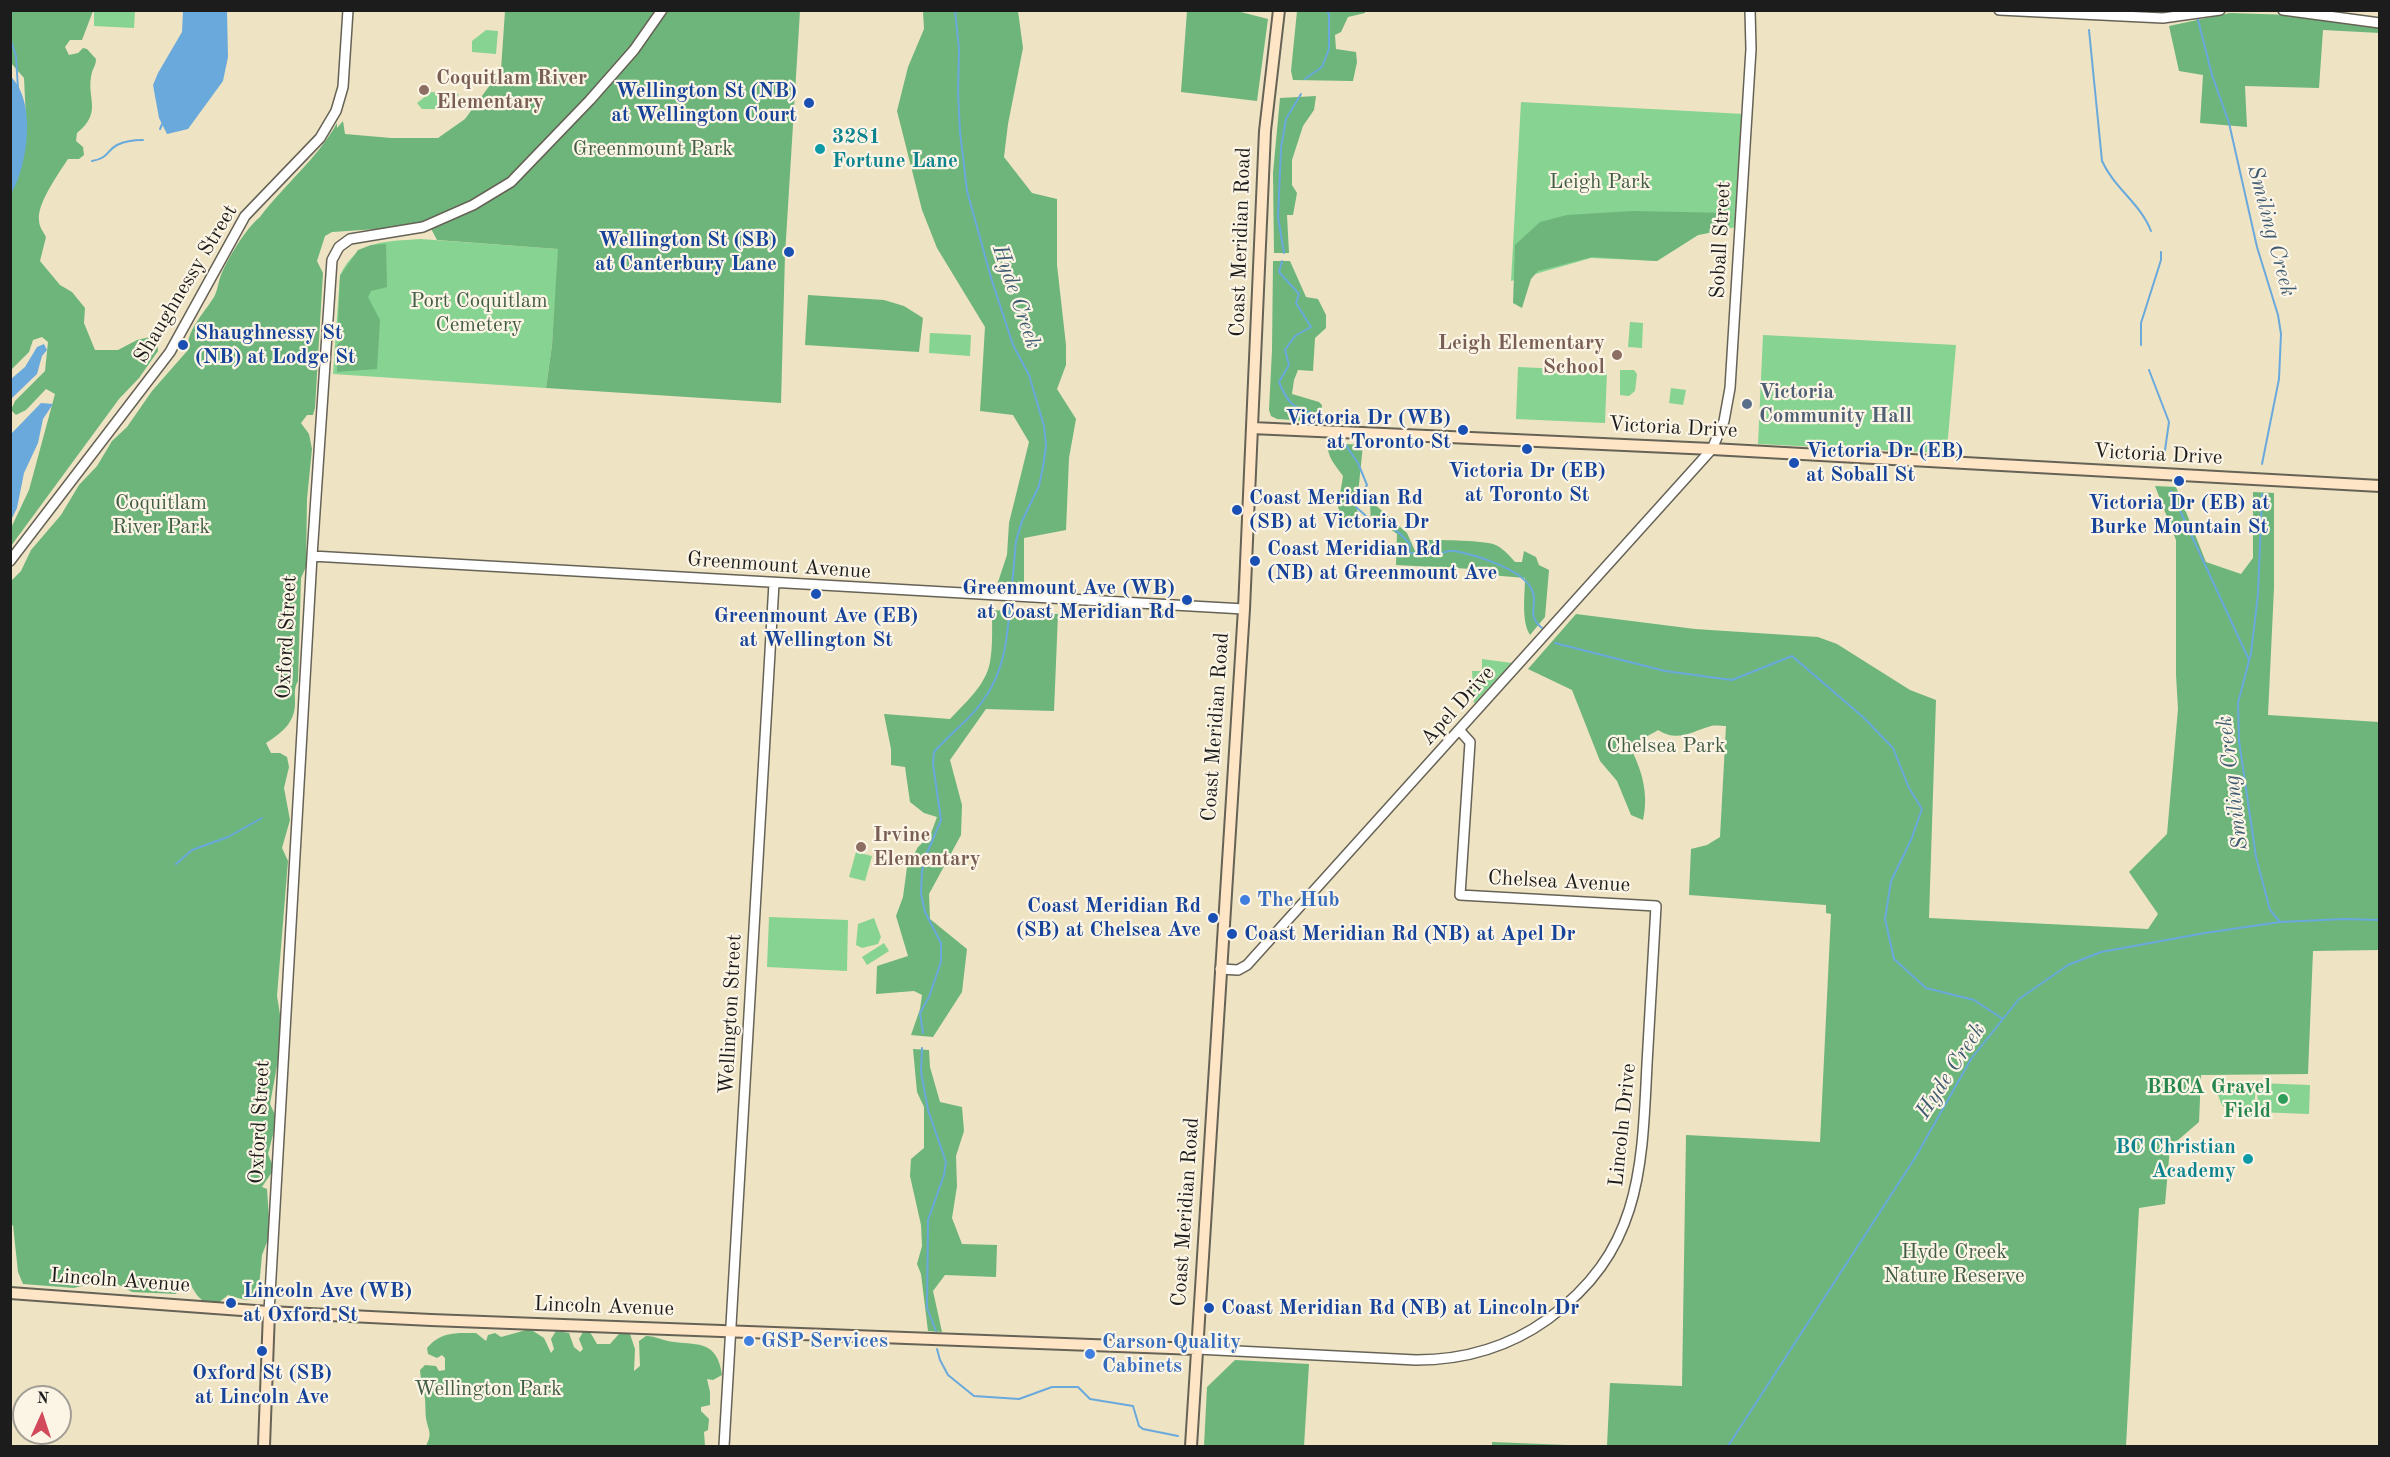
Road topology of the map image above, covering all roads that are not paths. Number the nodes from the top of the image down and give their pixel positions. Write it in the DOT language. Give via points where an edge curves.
graph roads {
  1 [pos="348,10"];
  2 [pos="662,10"];
  3 [pos="1279,10"];
  4 [pos="1750,10"];
  5 [pos="1759,10"];
  6 [pos="1999,10"];
  7 [pos="2283,10"];
  8 [pos="2216,11"];
  9 [pos="2379,24"];
  10 [pos="1751,30"];
  11 [pos="1252,428"];
  12 [pos="1712,449"];
  13 [pos="2379,486"];
  14 [pos="312,556"];
  15 [pos="10,561"];
  16 [pos="774,583"];
  17 [pos="1244,609"];
  18 [pos="1460,731"];
  19 [pos="1656,906"];
  20 [pos="1220,969"];
  21 [pos="10,1293"];
  22 [pos="269,1312"];
  23 [pos="730,1332"];
  24 [pos="1197,1349"];
  25 [pos="264,1446"];
  26 [pos="724,1446"];
  27 [pos="1191,1446"];
  1 -- 15 [label="street, Shaughnessy Street" via="343,87 336,111 320,138 245,216 170,352"];
  2 -- 14 [label="street, Oxford Street" via="590,100 511,182 487,198 434,222 401,232 354,238 335,252 330,270"];
  3 -- 11 [label="main road, Coast Meridian Road" via="1265,131"];
  4 -- 10 [label="street, Soball Street"];
  5 -- 10 [label="street, Soball Street"];
  6 -- 8 [label="street" via="2163,18"];
  7 -- 9 [label="street"];
  10 -- 12 [label="street, Soball Street" via="1730,388 1726,416"];
  11 -- 12 [label="main road, Victoria Drive"];
  11 -- 17 [label="main road, Coast Meridian Road"];
  12 -- 13 [label="main road, Victoria Drive"];
  12 -- 18 [label="street, Apel Drive"];
  14 -- 16 [label="street, Greenmount Avenue"];
  14 -- 22 [label="street, Oxford Street"];
  16 -- 17 [label="street, Greenmount Avenue"];
  16 -- 23 [label="street, Wellington Street"];
  17 -- 20 [label="main road, Coast Meridian Road"];
  18 -- 19 [label="street, Chelsea Avenue" via="1470,742 1460,895"];
  18 -- 20 [label="street, Apel Drive" via="1247,965 1238,970"];
  19 -- 24 [label="street, Lincoln Drive" via="1639,1177 1632,1206 1614,1247 1577,1295 1518,1337 1451,1358 1403,1360"];
  20 -- 24 [label="main road, Coast Meridian Road"];
  21 -- 22 [label="main road, Lincoln Avenue"];
  22 -- 23 [label="main road, Lincoln Avenue"];
  22 -- 25 [label="main road, Oxford Street"];
  23 -- 24 [label="main road, Lincoln Avenue"];
  23 -- 26 [label="street, Wellington Street"];
  24 -- 27 [label="main road, Coast Meridian Road"];
}
